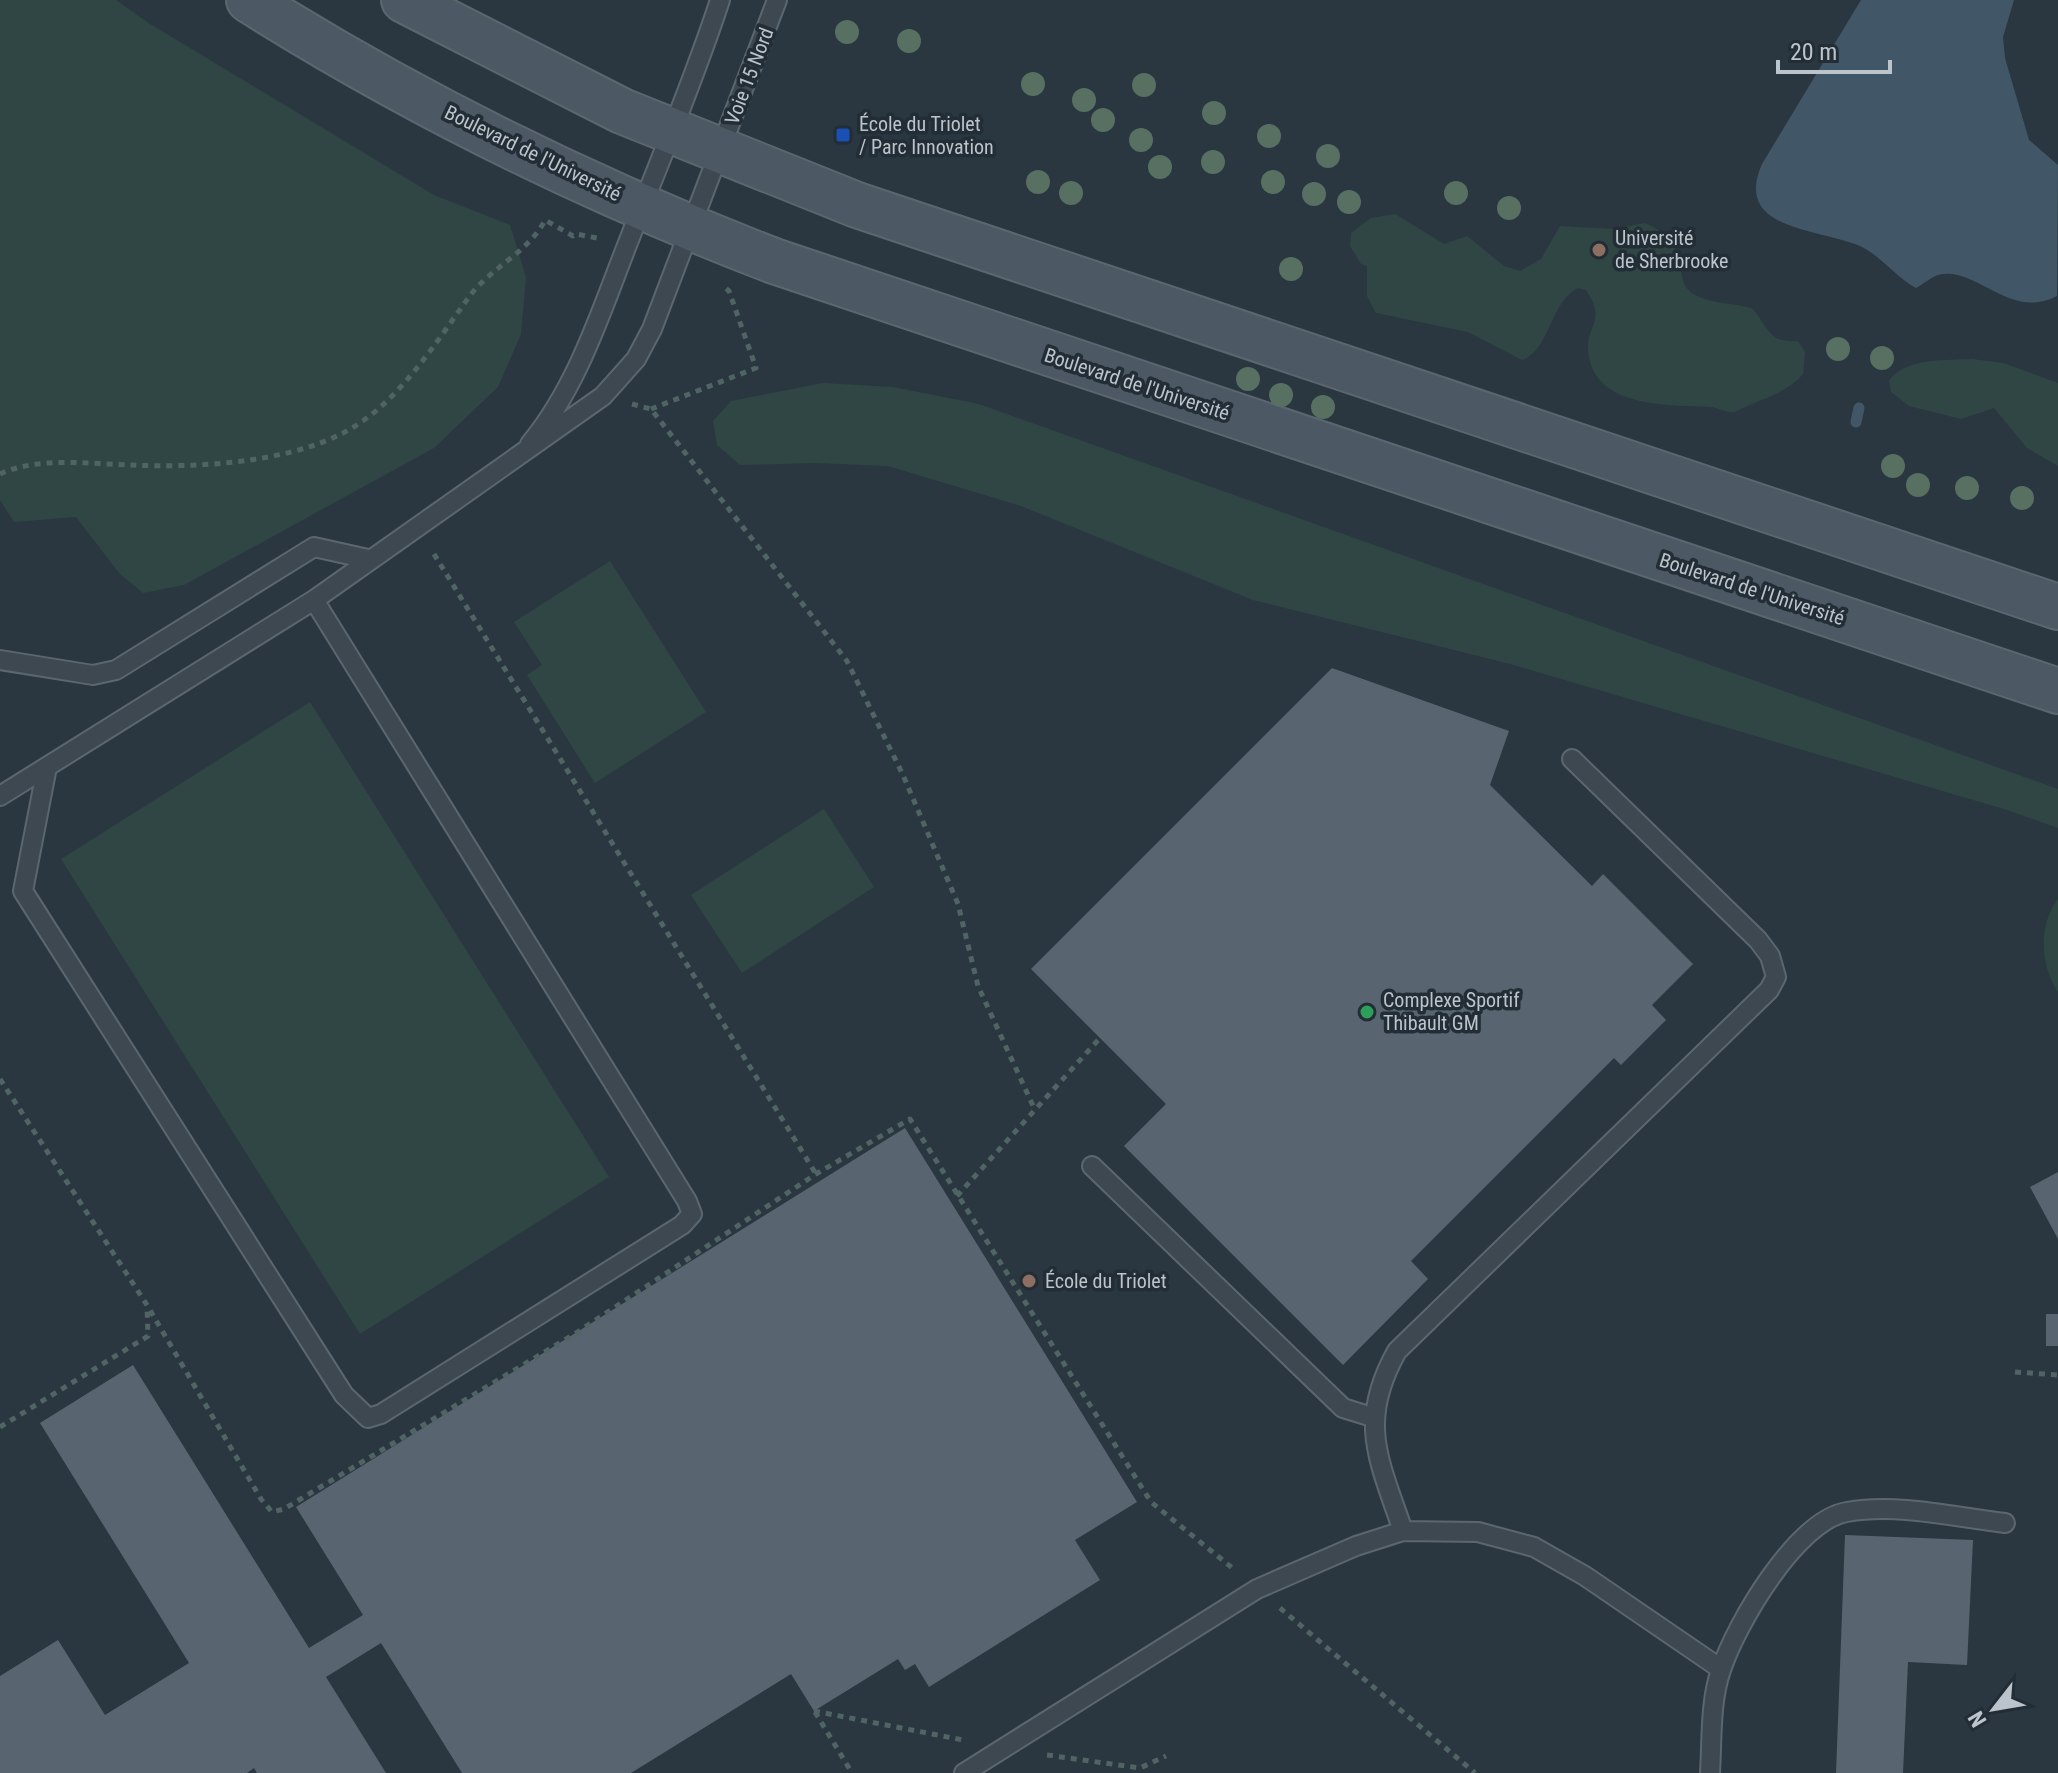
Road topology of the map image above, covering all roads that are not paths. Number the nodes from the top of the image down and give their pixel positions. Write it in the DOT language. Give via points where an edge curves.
graph roads {
  1 [pos="249,0"];
  2 [pos="404,0"];
  3 [pos="720,0"];
  4 [pos="777,0"];
  5 [pos="673,131"];
  6 [pos="721,151"];
  7 [pos="642,206"];
  8 [pos="691,228"];
  9 [pos="515,461"];
  10 [pos="368,559"];
  11 [pos="314,600"];
  12 [pos="2058,607"];
  13 [pos="0,660"];
  14 [pos="2058,691"];
  15 [pos="1572,759"];
  16 [pos="47,767"];
  17 [pos="0,796"];
  18 [pos="1092,1166"];
  19 [pos="1372,1417"];
  20 [pos="2005,1523"];
  21 [pos="1403,1531"];
  22 [pos="1721,1669"];
  23 [pos="964,1773"];
  24 [pos="1710,1773"];
  1 -- 7 [label="main road, Boulevard de l'Université" via="412,95"];
  2 -- 5 [label="main road" via="572,87"];
  3 -- 5 [label="lane"];
  4 -- 6 [label="lane, Voie 15 Nord"];
  5 -- 6 [label="main road"];
  5 -- 7 [label="lane"];
  6 -- 8 [label="lane, Voie 15 Nord"];
  6 -- 12 [label="main road" via="937,233"];
  7 -- 8 [label="main road, Boulevard de l'Université"];
  7 -- 9 [label="lane" via="569,383 545,425"];
  8 -- 9 [label="lane, Voie 15 Nord" via="652,329 627,371 585,411"];
  8 -- 14 [label="main road, Boulevard de l'Université" via="1016,344"];
  9 -- 10 [label="lane"];
  10 -- 11 [label="lane"];
  10 -- 13 [label="lane" via="314,547 116,670 93,675"];
  11 -- 16 [label="lane"];
  11 -- 16 [label="lane" via="692,1214 556,1307 381,1414 368,1418 344,1395 23,891"];
  15 -- 19 [label="lane" via="1758,940 1776,977 1769,990 1397,1351 1380,1382"];
  16 -- 17 [label="lane"];
  18 -- 19 [label="lane" via="1343,1408"];
  19 -- 21 [label="lane" via="1380,1463"];
  20 -- 22 [label="lane" via="1881,1509 1844,1512 1818,1524 1795,1544 1745,1620"];
  21 -- 22 [label="lane" via="1478,1532 1534,1547"];
  21 -- 23 [label="lane" via="1257,1589"];
  22 -- 24 [label="lane"];
}
